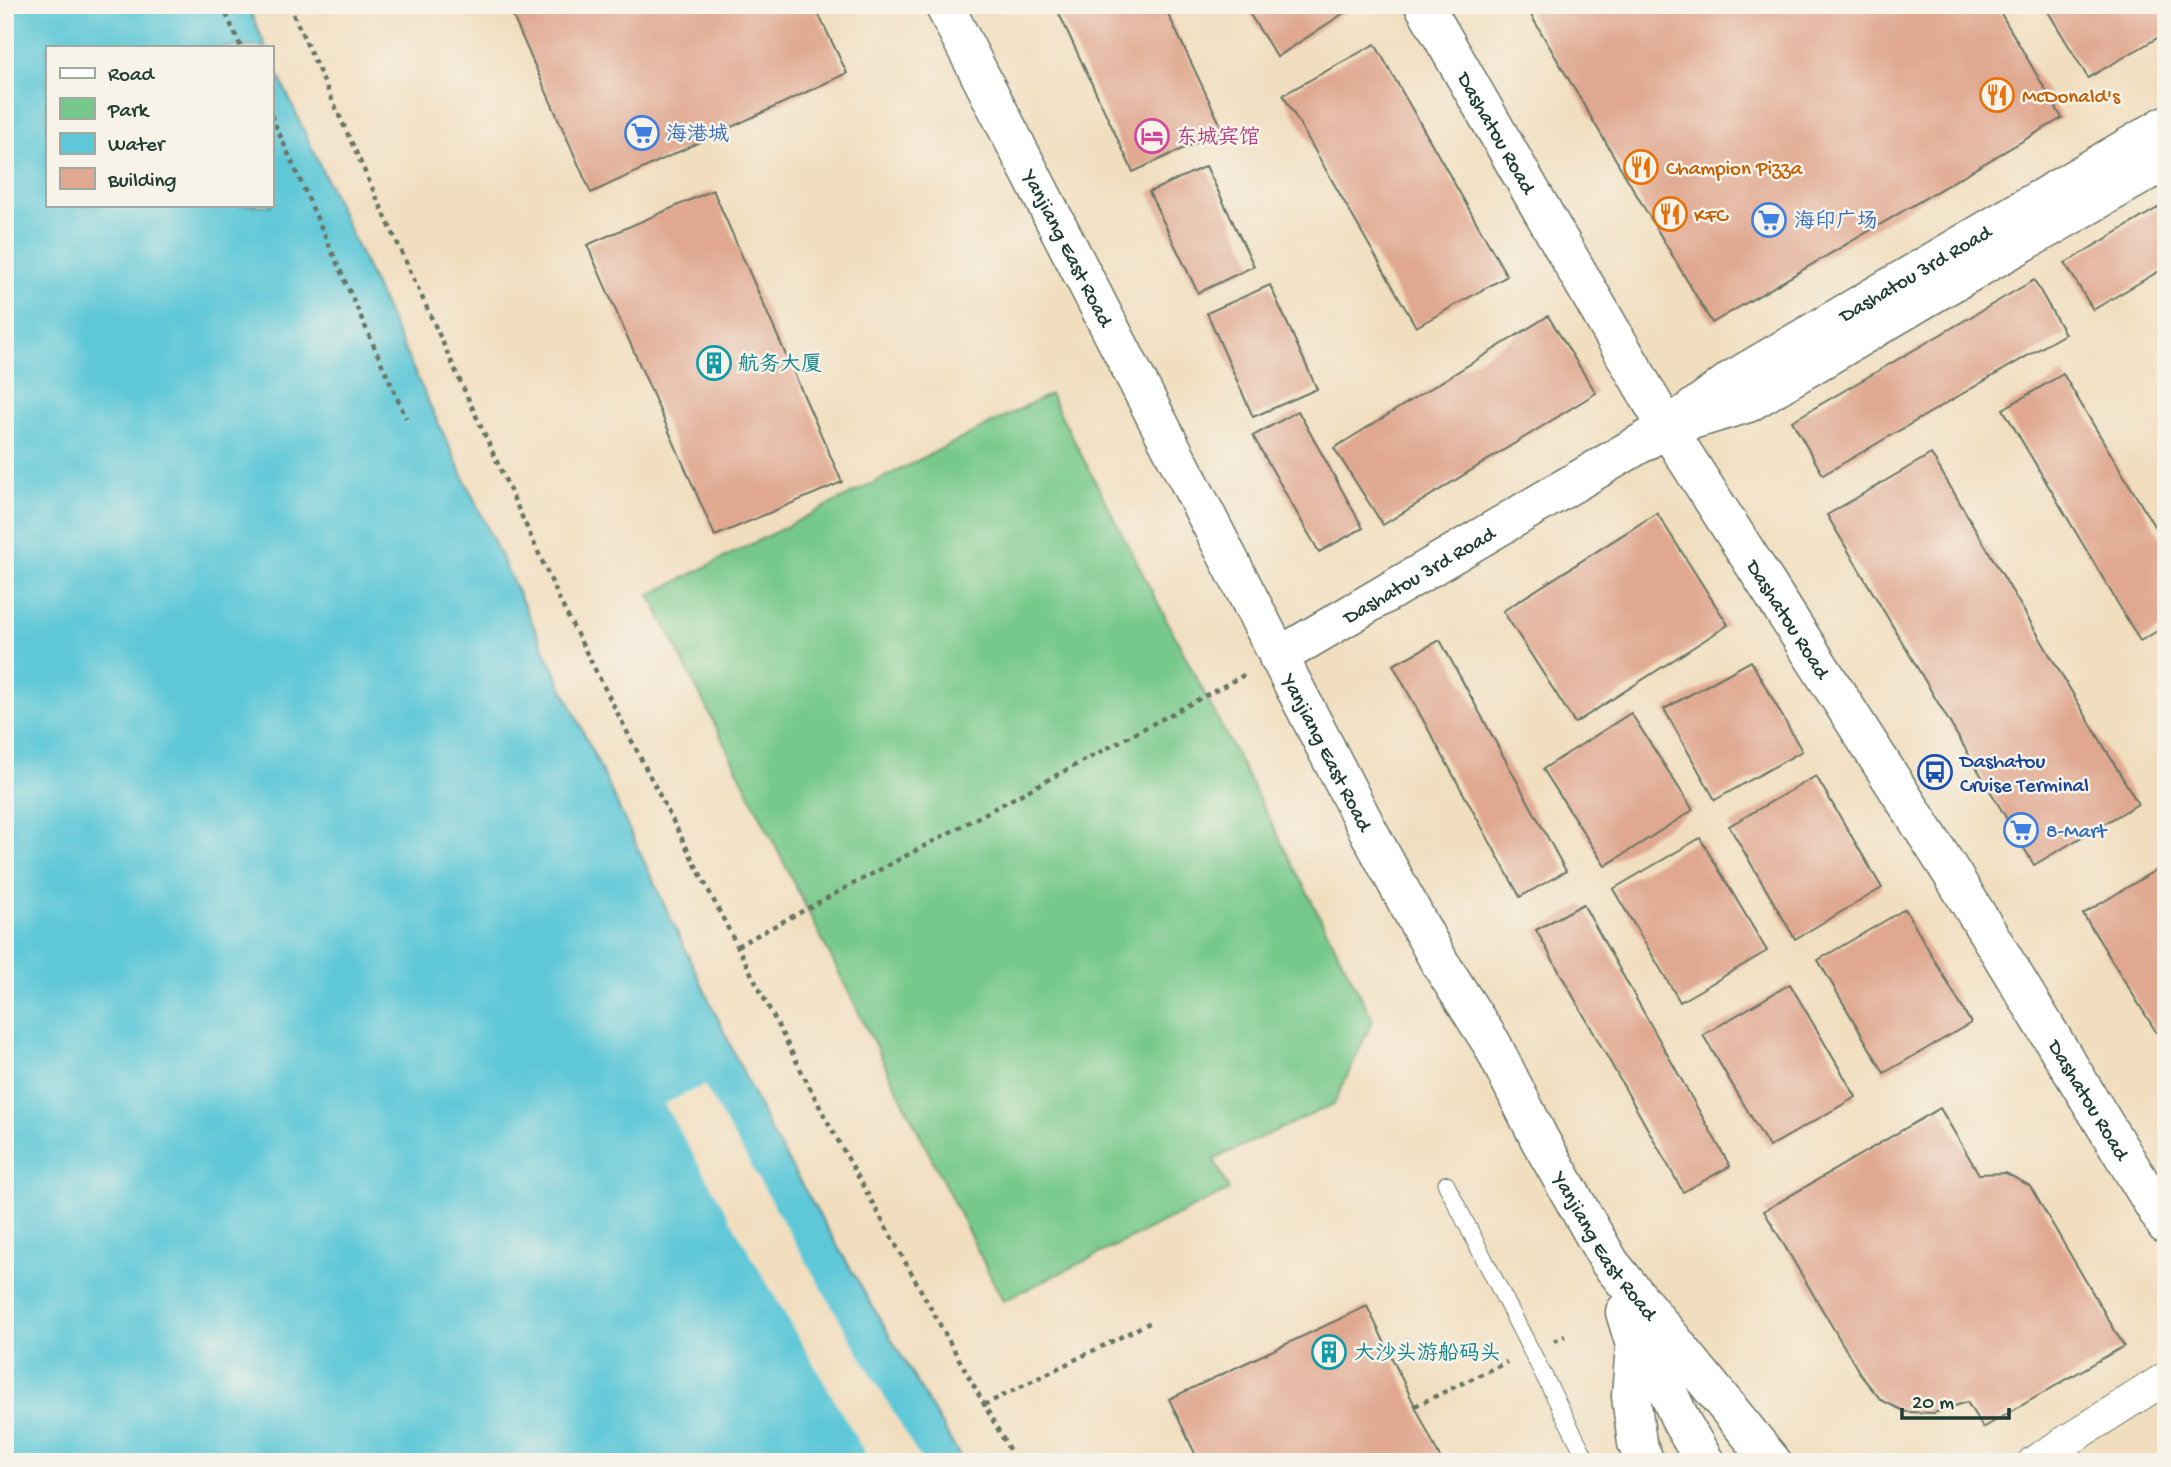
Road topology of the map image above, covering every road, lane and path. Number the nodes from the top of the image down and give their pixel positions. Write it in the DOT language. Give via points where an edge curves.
graph roads {
  1 [pos="222,5"];
  2 [pos="289,5"];
  3 [pos="944,5"];
  4 [pos="1424,5"];
  5 [pos="241,46"];
  6 [pos="273,119"];
  7 [pos="2166,125"];
  8 [pos="2166,161"];
  9 [pos="406,418"];
  10 [pos="1667,428"];
  11 [pos="1278,657"];
  12 [pos="737,946"];
  13 [pos="1446,1184"];
  14 [pos="2166,1225"];
  15 [pos="1610,1263"];
  16 [pos="1153,1321"];
  17 [pos="1566,1336"];
  18 [pos="1531,1351"];
  19 [pos="2166,1377"];
  20 [pos="984,1405"];
  21 [pos="1415,1406"];
  22 [pos="1016,1462"];
  23 [pos="1588,1462"];
  24 [pos="1645,1462"];
  25 [pos="1705,1462"];
  26 [pos="1772,1462"];
  27 [pos="2034,1462"];
  1 -- 5 [label="path"];
  2 -- 12 [label="path" via="564,609"];
  3 -- 11 [label="main road, Yanjiang East Road"];
  4 -- 10 [label="main road, Dashatou Road"];
  6 -- 9 [label="path"];
  7 -- 10 [label="main road, Dashatou 3rd Road" via="1732,380"];
  8 -- 10 [label="main road, Dashatou 3rd Road" via="1748,403"];
  10 -- 11 [label="main road, Dashatou 3rd Road"];
  10 -- 14 [label="main road, Dashatou Road" via="1952,874"];
  11 -- 12 [label="path"];
  11 -- 15 [label="main road, Yanjiang East Road" via="1435,953 1492,1044"];
  12 -- 20 [label="path" via="825,1117"];
  13 -- 18 [label="lane"];
  15 -- 24 [label="main road" via="1635,1345 1632,1396 1637,1443"];
  15 -- 25 [label="main road" via="1682,1423"];
  15 -- 26 [label="main road, Yanjiang East Road"];
  16 -- 20 [label="path"];
  17 -- 18 [label="path"];
  18 -- 21 [label="path"];
  18 -- 23 [label="lane"];
  19 -- 27 [label="street"];
  20 -- 22 [label="path"];
}
